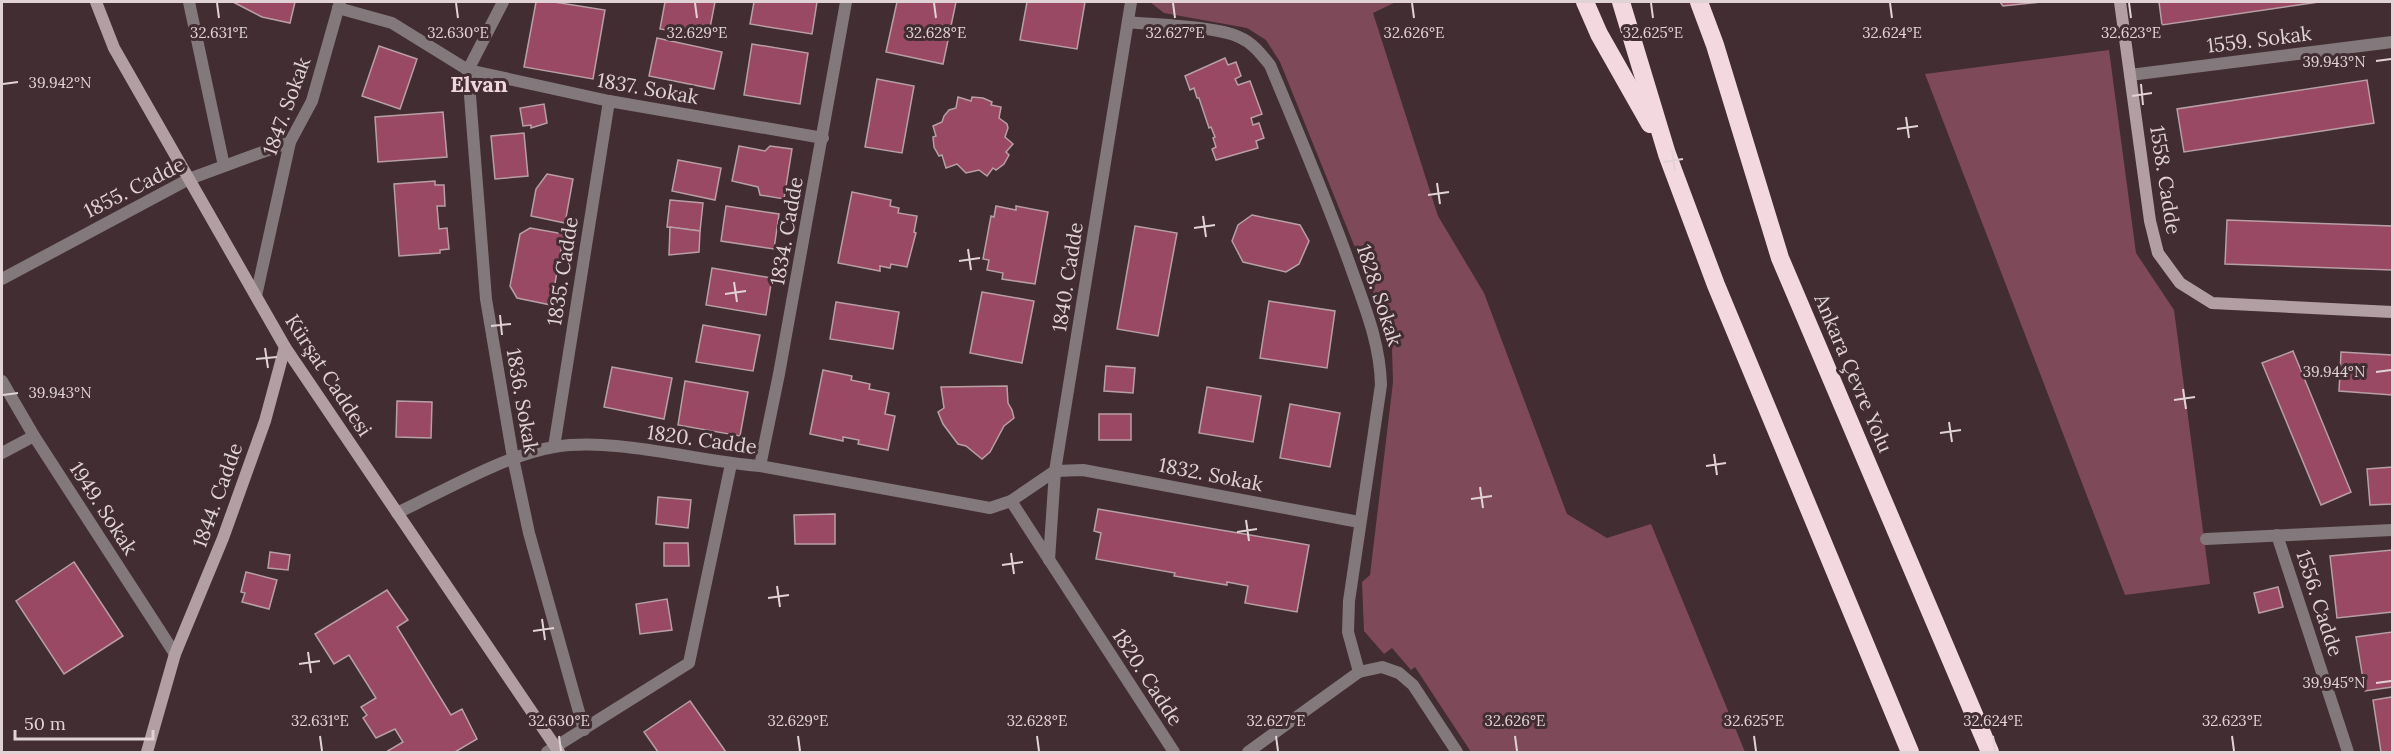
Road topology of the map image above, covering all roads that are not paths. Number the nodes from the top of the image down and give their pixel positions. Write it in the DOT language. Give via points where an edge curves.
graph roads {
  1 [pos="96,2"];
  2 [pos="189,2"];
  3 [pos="503,2"];
  4 [pos="846,2"];
  5 [pos="1131,2"];
  6 [pos="1585,2"];
  7 [pos="1621,2"];
  8 [pos="1700,2"];
  9 [pos="1707,2"];
  10 [pos="2120,2"];
  11 [pos="339,5"];
  12 [pos="1128,22"];
  13 [pos="2392,42"];
  14 [pos="1715,45"];
  15 [pos="468,70"];
  16 [pos="2130,75"];
  17 [pos="609,101"];
  18 [pos="823,138"];
  19 [pos="290,142"];
  20 [pos="1667,154"];
  21 [pos="224,166"];
  22 [pos="189,179"];
  23 [pos="2,279"];
  24 [pos="256,296"];
  25 [pos="2392,312"];
  26 [pos="285,347"];
  27 [pos="2,381"];
  28 [pos="34,436"];
  29 [pos="554,447"];
  30 [pos="2,453"];
  31 [pos="513,458"];
  32 [pos="731,464"];
  33 [pos="760,466"];
  34 [pos="1055,471"];
  35 [pos="1011,501"];
  36 [pos="397,513"];
  37 [pos="1359,522"];
  38 [pos="2392,530"];
  39 [pos="2277,535"];
  40 [pos="2206,539"];
  41 [pos="1049,560"];
  42 [pos="176,654"];
  43 [pos="1359,672"];
  44 [pos="584,730"];
  45 [pos="554,751"];
  46 [pos="147,753"];
  47 [pos="1174,753"];
  48 [pos="1248,753"];
  49 [pos="1457,753"];
  50 [pos="1910,753"];
  51 [pos="1990,753"];
  52 [pos="2348,753"];
  1 -- 22 [label="street, Kürşat Caddesi" via="114,48"];
  2 -- 21 [label="street"];
  3 -- 15 [label="street"];
  4 -- 18 [label="street, 1834. Cadde"];
  5 -- 12 [label="street, 1840. Cadde"];
  6 -- 20 [label="highway"];
  7 -- 20 [label="highway"];
  8 -- 14 [label="highway, Ankara Çevre Yolu"];
  9 -- 14 [label="highway"];
  10 -- 16 [label="street, 1558. Cadde"];
  11 -- 15 [label="street, 1837. Sokak" via="392,23"];
  11 -- 19 [label="street, 1847. Sokak" via="312,101"];
  12 -- 34 [label="street, 1840. Cadde"];
  12 -- 37 [label="street, 1828. Sokak" via="1239,36 1270,65 1330,209 1380,360 1381,385"];
  13 -- 16 [label="street, 1559. Sokak"];
  14 -- 51 [label="highway, Ankara Çevre Yolu" via="1780,258"];
  15 -- 17 [label="street, 1837. Sokak"];
  15 -- 31 [label="street, 1836. Sokak" via="486,299"];
  16 -- 25 [label="street, 1558. Cadde" via="2150,221 2158,253 2180,283 2212,303"];
  17 -- 18 [label="street, 1837. Sokak"];
  17 -- 29 [label="street, 1835. Cadde"];
  18 -- 33 [label="street, 1834. Cadde"];
  19 -- 21 [label="street, 1855. Cadde"];
  19 -- 24 [label="street, 1847. Sokak"];
  20 -- 50 [label="highway" via="1716,285"];
  21 -- 22 [label="street, 1855. Cadde"];
  22 -- 23 [label="street, 1855. Cadde"];
  22 -- 24 [label="street, Kürşat Caddesi"];
  24 -- 26 [label="street, Kürşat Caddesi"];
  26 -- 36 [label="street, Kürşat Caddesi"];
  26 -- 42 [label="street, 1844. Cadde" via="265,421"];
  27 -- 28 [label="street, 1949. Sokak"];
  28 -- 30 [label="street"];
  28 -- 42 [label="street, 1949. Sokak"];
  29 -- 31 [label="street, 1820. Cadde"];
  29 -- 32 [label="street, 1820. Cadde" via="607,446"];
  31 -- 36 [label="street, 1820. Cadde"];
  31 -- 44 [label="street, 1836. Sokak" via="529,532"];
  32 -- 33 [label="street, 1820. Cadde"];
  32 -- 44 [label="street" via="689,663"];
  33 -- 35 [label="street, 1820. Cadde" via="990,508"];
  34 -- 35 [label="street, 1820. Cadde"];
  34 -- 37 [label="street, 1832. Sokak" via="1107,473"];
  34 -- 41 [label="street, 1840. Cadde"];
  35 -- 41 [label="street, 1820. Cadde"];
  36 -- 45 [label="street, Kürşat Caddesi"];
  37 -- 43 [label="street, 1828. Sokak" via="1348,632"];
  38 -- 39 [label="street"];
  39 -- 40 [label="street"];
  39 -- 52 [label="street, 1556. Cadde"];
  41 -- 47 [label="street, 1820. Cadde"];
  42 -- 46 [label="street, 1844. Cadde"];
  43 -- 48 [label="street"];
  43 -- 49 [label="street" via="1382,667 1399,673 1413,685"];
  44 -- 45 [label="street"];
}
